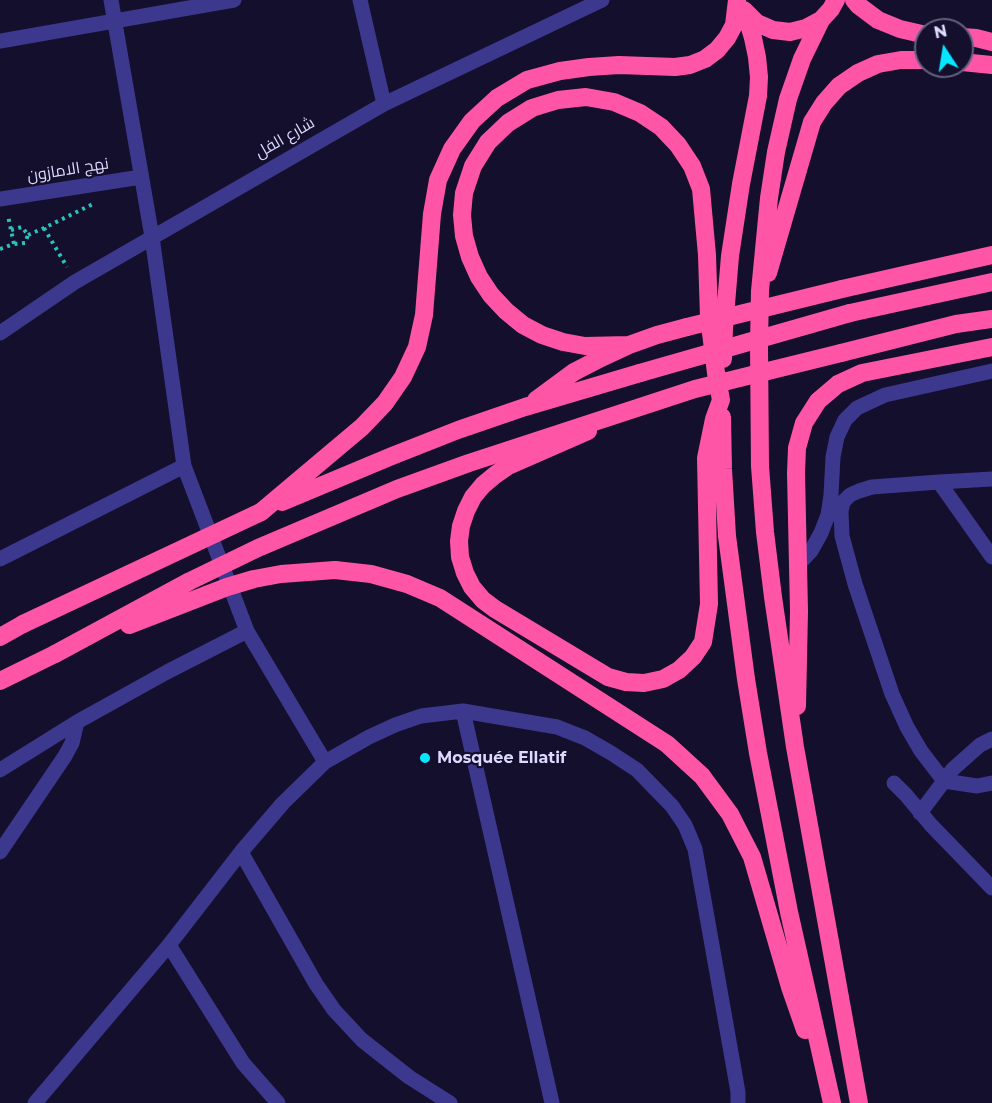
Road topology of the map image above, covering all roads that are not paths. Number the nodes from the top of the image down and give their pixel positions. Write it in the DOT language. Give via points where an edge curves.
graph roads {
  1 [pos="111,0"];
  2 [pos="234,0"];
  3 [pos="360,0"];
  4 [pos="602,0"];
  5 [pos="836,0"];
  6 [pos="855,0"];
  7 [pos="741,6"];
  8 [pos="821,20"];
  9 [pos="115,21"];
  10 [pos="914,32"];
  11 [pos="974,38"];
  12 [pos="0,41"];
  13 [pos="992,42"];
  14 [pos="914,60"];
  15 [pos="974,63"];
  16 [pos="992,65"];
  17 [pos="384,104"];
  18 [pos="141,177"];
  19 [pos="2,198"];
  20 [pos="152,237"];
  21 [pos="992,255"];
  22 [pos="992,282"];
  23 [pos="760,291"];
  24 [pos="992,319"];
  25 [pos="0,333"];
  26 [pos="629,345"];
  27 [pos="992,347"];
  28 [pos="992,371"];
  29 [pos="721,400"];
  30 [pos="648,405"];
  31 [pos="525,407"];
  32 [pos="184,466"];
  33 [pos="992,479"];
  34 [pos="939,482"];
  35 [pos="261,512"];
  36 [pos="992,557"];
  37 [pos="0,559"];
  38 [pos="798,565"];
  39 [pos="247,631"];
  40 [pos="0,637"];
  41 [pos="55,654"];
  42 [pos="0,681"];
  43 [pos="463,711"];
  44 [pos="77,722"];
  45 [pos="992,739"];
  46 [pos="795,747"];
  47 [pos="325,762"];
  48 [pos="0,770"];
  49 [pos="944,781"];
  50 [pos="894,783"];
  51 [pos="992,783"];
  52 [pos="920,813"];
  53 [pos="0,852"];
  54 [pos="241,852"];
  55 [pos="992,888"];
  56 [pos="170,945"];
  57 [pos="849,1046"];
  58 [pos="827,1080"];
  59 [pos="37,1102"];
  60 [pos="278,1103"];
  61 [pos="450,1103"];
  62 [pos="552,1103"];
  63 [pos="738,1103"];
  64 [pos="832,1103"];
  65 [pos="859,1103"];
  66 [pos="870,1103"];
  1 -- 9 [label="street"];
  2 -- 9 [label="street"];
  3 -- 17 [label="street"];
  4 -- 17 [label="street, شارع الفل"];
  5 -- 8 [label="highway"];
  6 -- 10 [label="highway" via="878,20"];
  7 -- 8 [label="highway" via="757,23 773,30 790,32"];
  7 -- 29 [label="highway" via="759,77 730,256"];
  7 -- 35 [label="highway" via="727,38 705,59 675,67 619,65 560,71 528,81 497,98 472,121 452,149 438,180 424,315 417,347 403,376 385,404 362,427"];
  8 -- 23 [label="highway" via="794,79 776,152"];
  9 -- 12 [label="street"];
  9 -- 18 [label="street"];
  11 -- 13 [label="highway"];
  14 -- 23 [label="highway" via="878,64 858,73 824,103 813,122 776,251"];
  15 -- 16 [label="highway"];
  17 -- 20 [label="street, شارع الفل"];
  18 -- 19 [label="street, نهج الامازون"];
  18 -- 20 [label="street"];
  20 -- 25 [label="street, شارع الفل" via="75,282"];
  20 -- 32 [label="street"];
  21 -- 26 [label="highway, bridge" via="687,327"];
  22 -- 31 [label="highway, bridge" via="850,313"];
  23 -- 46 [label="highway" via="760,466 765,532"];
  24 -- 30 [label="highway, bridge" via="956,324 695,389"];
  26 -- 29 [label="highway" via="563,342 523,325 491,295 470,257 462,215 473,166 488,142 532,108 586,97 614,102 640,112 661,127 692,166 701,189 708,317"];
  26 -- 31 [label="highway" via="574,372"];
  27 -- 38 [label="highway" via="862,374 838,384 818,401 804,423 797,448"];
  28 -- 38 [label="street" via="885,395 857,408 845,420 833,457 828,515 811,551"];
  29 -- 30 [label="highway" via="706,458 709,604 703,642 679,670 644,683 608,677 483,600 465,573 459,542 466,511 478,491 495,475"];
  29 -- 58 [label="highway" via="728,536 746,679 780,870"];
  30 -- 41 [label="highway, bridge" via="469,463 327,518 190,581"];
  31 -- 35 [label="highway" via="392,456"];
  32 -- 37 [label="street"];
  32 -- 39 [label="street"];
  33 -- 34 [label="street"];
  34 -- 36 [label="street"];
  34 -- 49 [label="street" via="872,487 850,495 841,511 848,564 892,693 907,728"];
  35 -- 40 [label="highway, bridge"];
  38 -- 46 [label="highway"];
  39 -- 44 [label="street"];
  39 -- 47 [label="street"];
  41 -- 42 [label="highway"];
  41 -- 58 [label="highway, bridge" via="227,587 281,574 335,570 371,574 440,598 667,744 702,776 730,814 752,856 790,987"];
  43 -- 47 [label="street" via="421,716 395,725"];
  43 -- 62 [label="street"];
  43 -- 63 [label="street" via="557,727 585,738 636,770 672,806 695,849"];
  44 -- 48 [label="street"];
  44 -- 53 [label="street" via="65,756"];
  45 -- 49 [label="street" via="980,745"];
  46 -- 57 [label="highway"];
  47 -- 54 [label="street"];
  49 -- 51 [label="street" via="977,786"];
  49 -- 52 [label="street"];
  50 -- 52 [label="street"];
  52 -- 55 [label="street"];
  54 -- 56 [label="street"];
  54 -- 61 [label="street" via="334,1010 362,1041"];
  56 -- 59 [label="street"];
  56 -- 60 [label="street" via="243,1063"];
  57 -- 65 [label="highway"];
  57 -- 66 [label="highway"];
  58 -- 64 [label="highway"];
}
